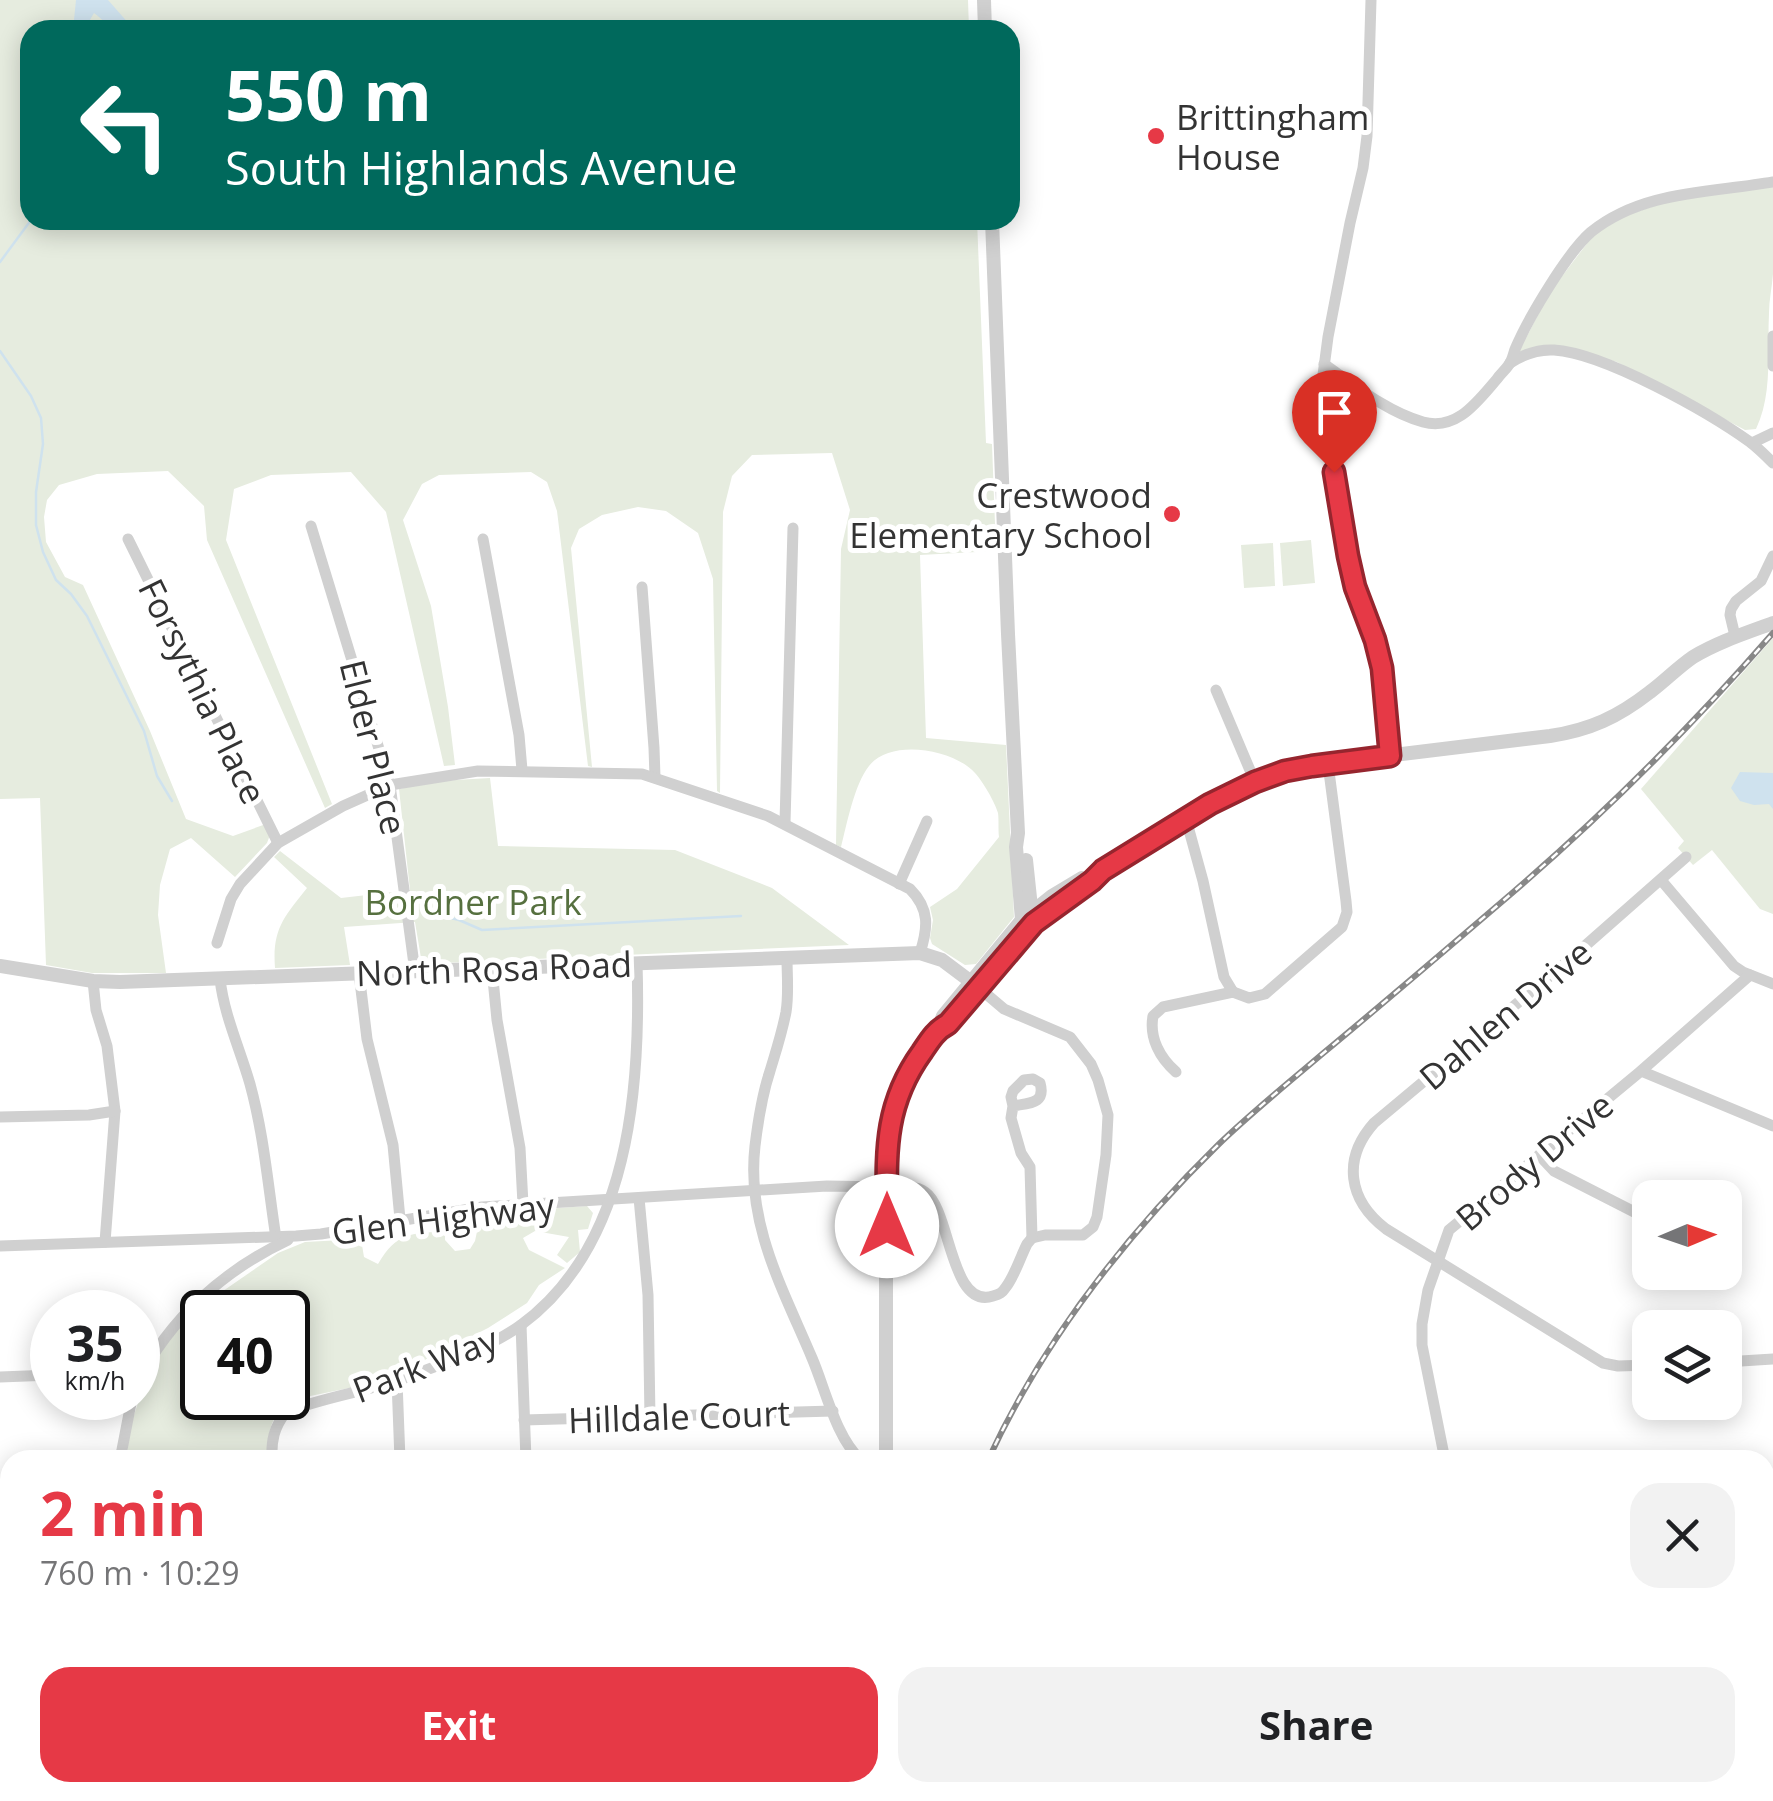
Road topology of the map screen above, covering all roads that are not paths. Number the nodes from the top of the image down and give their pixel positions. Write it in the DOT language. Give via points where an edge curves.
graph roads {
  1 [pos="1371,0"];
  2 [pos="1773,182"];
  3 [pos="992,230"];
  4 [pos="1773,336"];
  5 [pos="1510,363"];
  6 [pos="1324,364"];
  7 [pos="1773,366"];
  8 [pos="1773,433"];
  9 [pos="1752,443"];
  10 [pos="1773,463"];
  11 [pos="311,526"];
  12 [pos="793,528"];
  13 [pos="483,539"];
  14 [pos="128,540"];
  15 [pos="1773,556"];
  16 [pos="642,587"];
  17 [pos="1773,623"];
  18 [pos="1741,634"];
  19 [pos="1216,690"];
  20 [pos="1390,756"];
  21 [pos="1328,764"];
  22 [pos="522,770"];
  23 [pos="654,777"];
  24 [pos="1255,782"];
  25 [pos="390,785"];
  26 [pos="1186,819"];
  27 [pos="927,821"];
  28 [pos="784,823"];
  29 [pos="1018,834"];
  30 [pos="278,843"];
  31 [pos="1686,857"];
  32 [pos="1102,871"];
  33 [pos="1662,880"];
  34 [pos="1029,882"];
  35 [pos="899,884"];
  36 [pos="1052,896"];
  37 [pos="1029,918"];
  38 [pos="218,943"];
  39 [pos="920,953"];
  40 [pos="787,958"];
  41 [pos="637,963"];
  42 [pos="0,966"];
  43 [pos="492,969"];
  44 [pos="415,972"];
  45 [pos="358,973"];
  46 [pos="1750,975"];
  47 [pos="220,979"];
  48 [pos="93,981"];
  49 [pos="974,984"];
  50 [pos="1773,984"];
  51 [pos="1233,992"];
  52 [pos="1640,1071"];
  53 [pos="1176,1072"];
  54 [pos="1013,1106"];
  55 [pos="115,1111"];
  56 [pos="0,1117"];
  57 [pos="1773,1126"];
  58 [pos="1539,1155"];
  59 [pos="887,1188"];
  60 [pos="755,1191"];
  61 [pos="639,1198"];
  62 [pos="611,1199"];
  63 [pos="523,1204"];
  64 [pos="1632,1211"];
  65 [pos="400,1219"];
  66 [pos="296,1236"];
  67 [pos="276,1238"];
  68 [pos="1032,1238"];
  69 [pos="106,1242"];
  70 [pos="0,1246"];
  71 [pos="1437,1260"];
  72 [pos="520,1324"];
  73 [pos="160,1345"];
  74 [pos="1773,1359"];
  75 [pos="1742,1361"];
  76 [pos="1632,1365"];
  77 [pos="30,1376"];
  78 [pos="0,1377"];
  79 [pos="397,1381"];
  80 [pos="833,1411"];
  81 [pos="650,1418"];
  82 [pos="128,1420"];
  83 [pos="524,1420"];
  84 [pos="122,1450"];
  85 [pos="272,1450"];
  86 [pos="400,1450"];
  87 [pos="526,1450"];
  88 [pos="853,1450"];
  89 [pos="886,1450"];
  90 [pos="1443,1450"];
  1 -- 6 [label="street" via="1363,168"];
  2 -- 5 [label="street" via="1651,201 1592,232 1542,300"];
  3 -- 29 [label="street"];
  4 -- 7 [label="street"];
  5 -- 6 [label="street" via="1460,417 1440,423 1408,416"];
  5 -- 9 [label="street" via="1552,350 1598,361"];
  6 -- 20 [label="street" via="1322,402 1336,489 1355,587 1382,668"];
  8 -- 9 [label="street"];
  9 -- 10 [label="street"];
  11 -- 25 [label="street, Elder Place"];
  12 -- 28 [label="street"];
  13 -- 22 [label="street"];
  14 -- 30 [label="street, Forsythia Place"];
  15 -- 18 [label="street" via="1761,581 1731,609"];
  16 -- 23 [label="street"];
  17 -- 18 [label="street"];
  18 -- 20 [label="street" via="1688,661 1597,726"];
  19 -- 24 [label="street"];
  20 -- 21 [label="street"];
  21 -- 24 [label="street"];
  21 -- 51 [label="street" via="1346,920 1265,994"];
  22 -- 23 [label="street"];
  22 -- 25 [label="street"];
  23 -- 28 [label="street"];
  24 -- 26 [label="street"];
  25 -- 30 [label="street"];
  25 -- 44 [label="street, Elder Place"];
  26 -- 32 [label="street"];
  26 -- 51 [label="street"];
  27 -- 35 [label="street"];
  28 -- 35 [label="street"];
  29 -- 34 [label="street"];
  29 -- 37 [label="street"];
  30 -- 38 [label="street" via="231,899"];
  31 -- 33 [label="street, Dahlen Drive"];
  32 -- 36 [label="street"];
  32 -- 37 [label="street"];
  33 -- 46 [label="street" via="1734,966"];
  33 -- 71 [label="street, Dahlen Drive" via="1366,1133 1354,1156 1359,1199 1378,1223"];
  34 -- 36 [label="street"];
  34 -- 37 [label="street"];
  35 -- 39 [label="street" via="924,906"];
  36 -- 37 [label="street"];
  37 -- 49 [label="street"];
  39 -- 40 [label="street, North Rosa Road"];
  39 -- 49 [label="street, North Rosa Road"];
  40 -- 41 [label="street, North Rosa Road"];
  40 -- 60 [label="street" via="786,1008 755,1146"];
  41 -- 43 [label="street, North Rosa Road"];
  41 -- 62 [label="street, Park Way" via="631,1100"];
  42 -- 48 [label="street, North Rosa Road"];
  43 -- 44 [label="street, North Rosa Road"];
  43 -- 63 [label="street"];
  44 -- 45 [label="street, North Rosa Road"];
  45 -- 47 [label="street, North Rosa Road"];
  45 -- 65 [label="street"];
  46 -- 50 [label="street"];
  46 -- 52 [label="street, Brody Drive"];
  47 -- 48 [label="street, North Rosa Road"];
  47 -- 67 [label="street" via="260,1122"];
  48 -- 55 [label="street"];
  49 -- 59 [label="street" via="943,1016 898,1092 887,1138"];
  49 -- 68 [label="street" via="1004,1009 1070,1036 1091,1064 1108,1115 1093,1227 1083,1234"];
  51 -- 53 [label="street" via="1163,1007 1153,1016 1157,1049"];
  52 -- 57 [label="street"];
  52 -- 58 [label="street, Brody Drive"];
  54 -- 68 [label="street" via="1011,1118 1030,1168"];
  55 -- 56 [label="street"];
  55 -- 69 [label="street"];
  58 -- 64 [label="street" via="1554,1170"];
  58 -- 71 [label="street, Brody Drive" via="1450,1230"];
  59 -- 60 [label="street, Glen Highway"];
  59 -- 68 [label="street, Glen Highway" via="918,1188 931,1197 964,1282 979,1297 1004,1291"];
  59 -- 89 [label="street"];
  60 -- 61 [label="street, Glen Highway"];
  60 -- 80 [label="street" via="770,1263"];
  61 -- 62 [label="street, Glen Highway"];
  61 -- 81 [label="street"];
  62 -- 63 [label="street, Glen Highway"];
  62 -- 72 [label="street, Park Way" via="580,1263"];
  63 -- 65 [label="street, Glen Highway"];
  65 -- 66 [label="street, Glen Highway"];
  66 -- 67 [label="street, Glen Highway"];
  66 -- 73 [label="street" via="194,1304"];
  67 -- 69 [label="street, Glen Highway"];
  69 -- 70 [label="street, Glen Highway"];
  71 -- 76 [label="street" via="1603,1363"];
  71 -- 90 [label="street, Brody Drive" via="1422,1334"];
  72 -- 79 [label="street, Park Way"];
  72 -- 83 [label="street"];
  74 -- 75 [label="street"];
  77 -- 78 [label="street"];
  79 -- 85 [label="street, Park Way" via="286,1412"];
  79 -- 86 [label="street"];
  80 -- 81 [label="street, Hilldale Court"];
  80 -- 88 [label="street"];
  81 -- 83 [label="street, Hilldale Court"];
  82 -- 84 [label="street"];
  83 -- 87 [label="street"];
}
